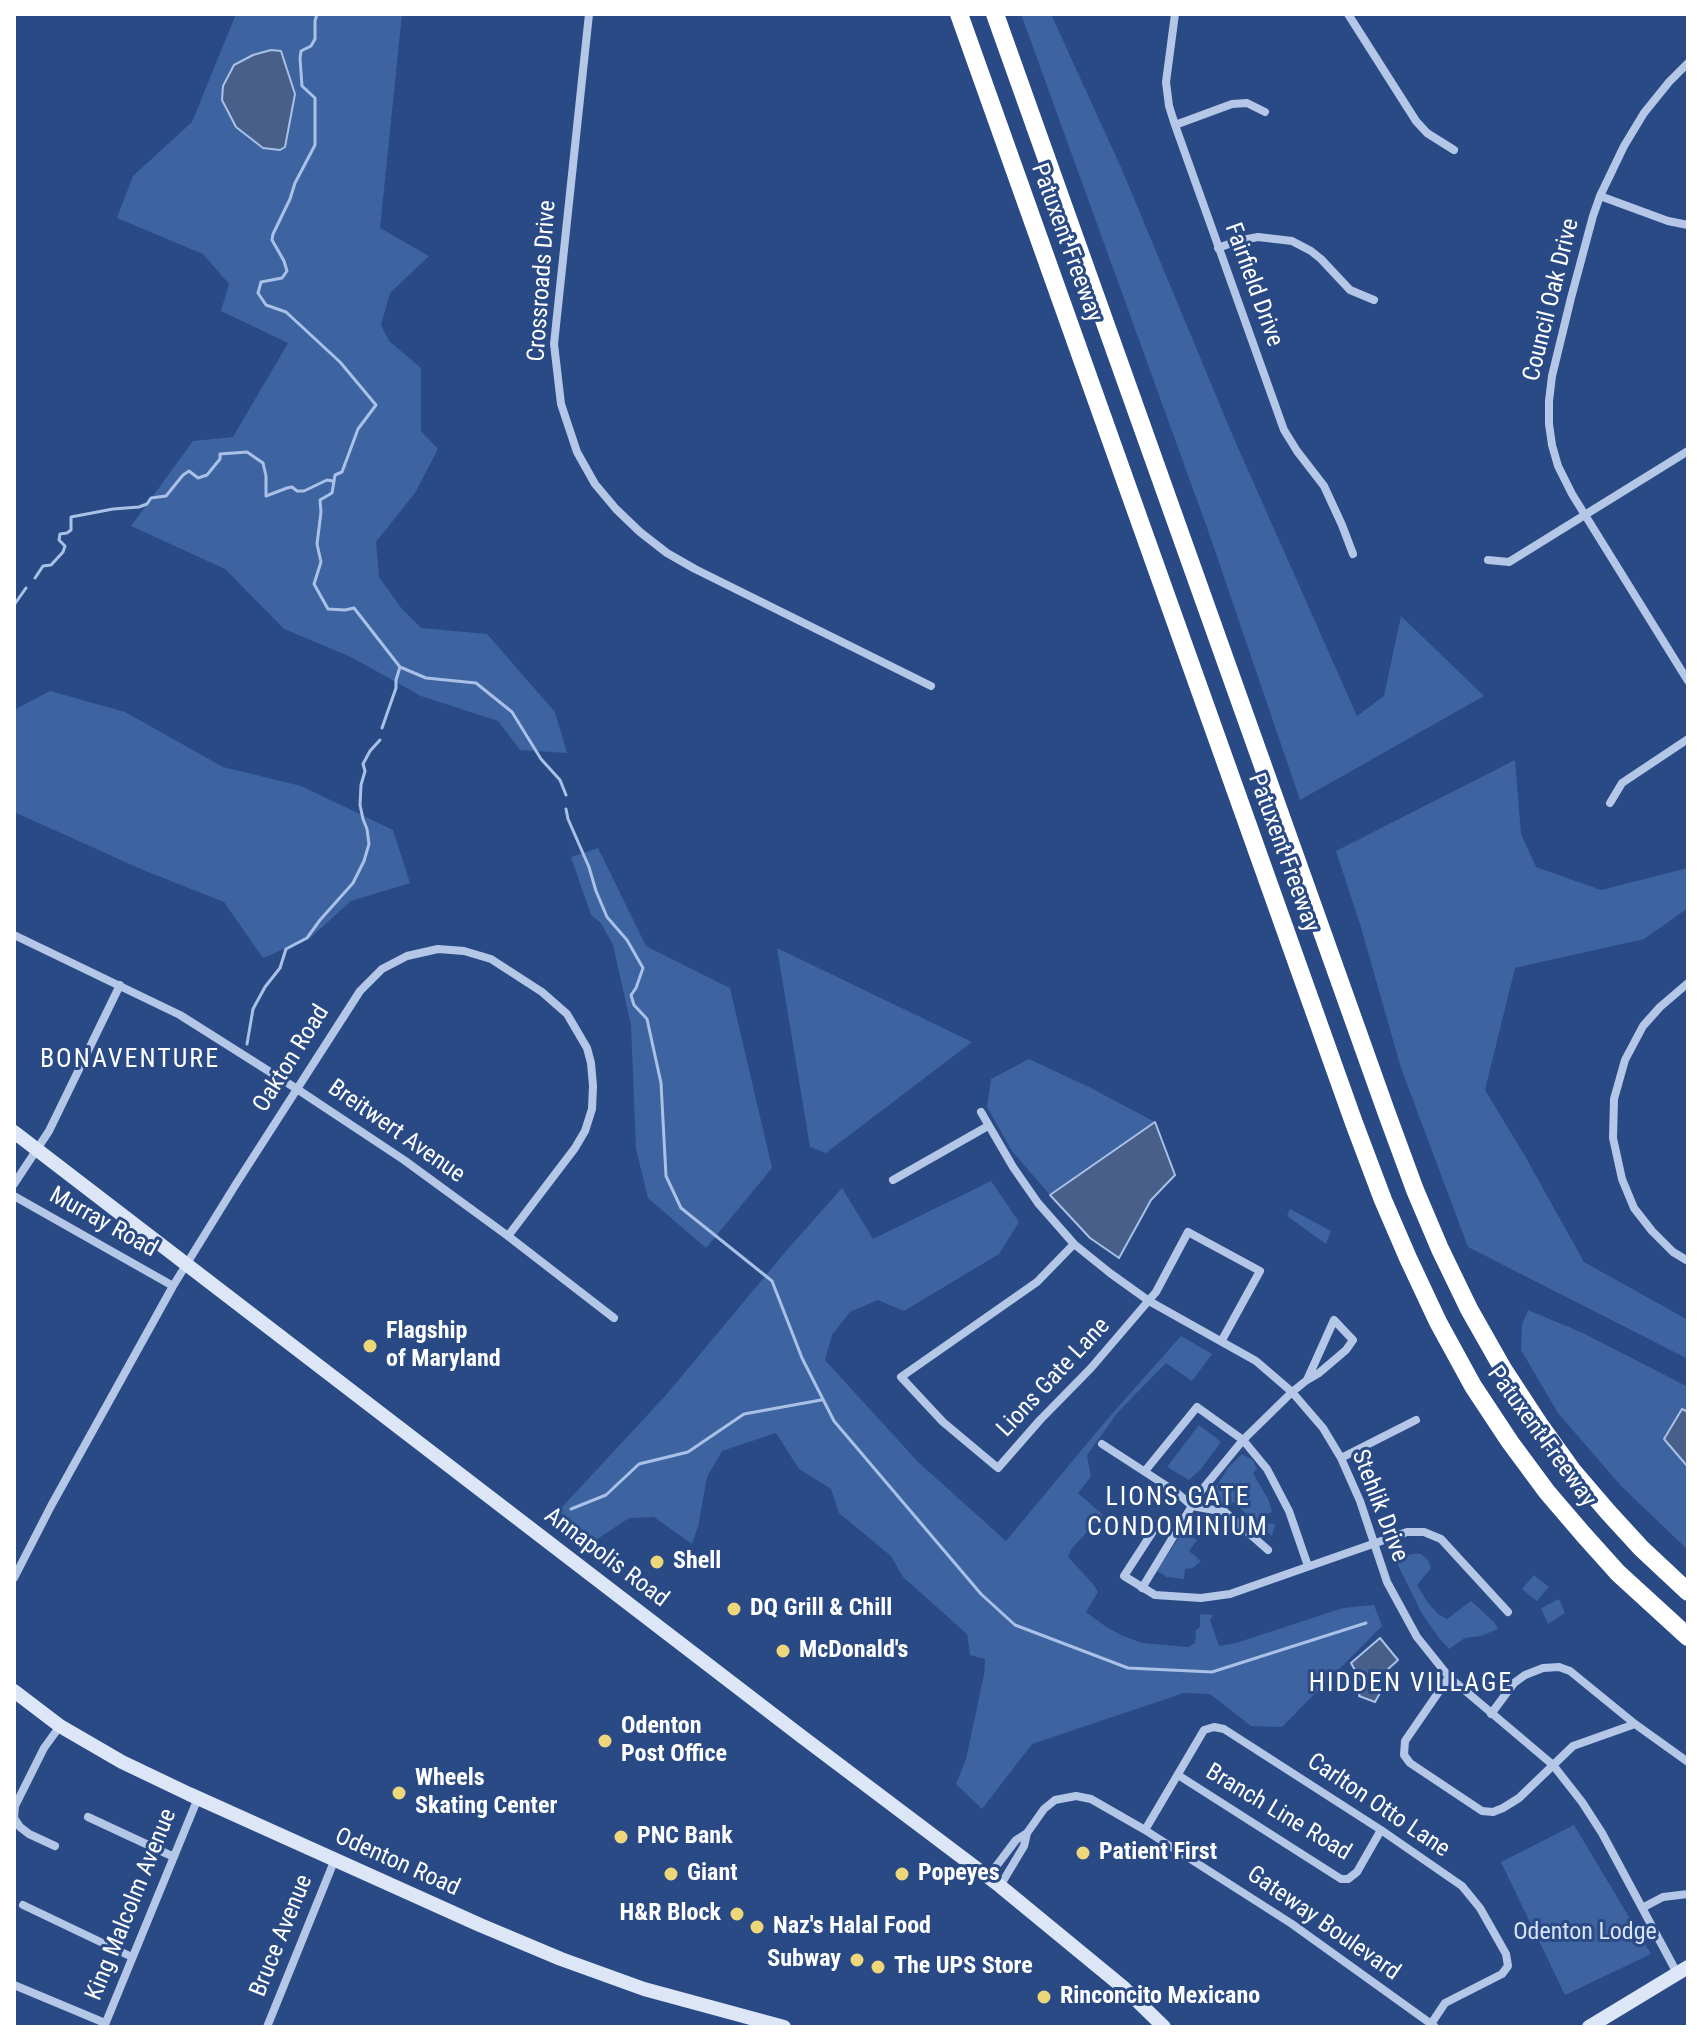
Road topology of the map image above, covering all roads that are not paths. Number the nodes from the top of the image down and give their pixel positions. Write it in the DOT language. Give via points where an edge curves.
graph roads {
  1 [pos="589,14"];
  2 [pos="959,14"];
  3 [pos="995,14"];
  4 [pos="1175,14"];
  5 [pos="1348,14"];
  6 [pos="1688,63"];
  7 [pos="1265,112"];
  8 [pos="1175,125"];
  9 [pos="1454,150"];
  10 [pos="1600,196"];
  11 [pos="1688,225"];
  12 [pos="1218,248"];
  13 [pos="1374,300"];
  14 [pos="1688,451"];
  15 [pos="1585,515"];
  16 [pos="1353,554"];
  17 [pos="1488,560"];
  18 [pos="1688,681"];
  19 [pos="931,686"];
  20 [pos="1688,739"];
  21 [pos="1610,803"];
  22 [pos="14,935"];
  23 [pos="1688,983"];
  24 [pos="120,985"];
  25 [pos="297,1089"];
  26 [pos="981,1112"];
  27 [pos="988,1126"];
  28 [pos="14,1132"];
  29 [pos="37,1150"];
  30 [pos="893,1180"];
  31 [pos="14,1184"];
  32 [pos="14,1196"];
  33 [pos="508,1236"];
  34 [pos="1074,1244"];
  35 [pos="1688,1261"];
  36 [pos="186,1264"];
  37 [pos="173,1286"];
  38 [pos="1149,1301"];
  39 [pos="614,1318"];
  40 [pos="1222,1340"];
  41 [pos="1307,1380"];
  42 [pos="1292,1392"];
  43 [pos="1416,1420"];
  44 [pos="1243,1440"];
  45 [pos="1102,1444"];
  46 [pos="1341,1458"];
  47 [pos="1145,1471"];
  48 [pos="1192,1506"];
  49 [pos="1159,1522"];
  50 [pos="1374,1543"];
  51 [pos="1268,1550"];
  52 [pos="1308,1566"];
  53 [pos="14,1578"];
  54 [pos="1142,1588"];
  55 [pos="1688,1592"];
  56 [pos="1508,1612"];
  57 [pos="1688,1637"];
  58 [pos="1449,1677"];
  59 [pos="14,1691"];
  60 [pos="1491,1714"];
  61 [pos="1635,1724"];
  62 [pos="60,1726"];
  63 [pos="1688,1762"];
  64 [pos="1553,1765"];
  65 [pos="1178,1775"];
  66 [pos="198,1798"];
  67 [pos="88,1817"];
  68 [pos="1145,1830"];
  69 [pos="1381,1830"];
  70 [pos="1027,1833"];
  71 [pos="55,1846"];
  72 [pos="174,1857"];
  73 [pos="335,1859"];
  74 [pos="988,1877"];
  75 [pos="1000,1886"];
  76 [pos="1688,1894"];
  77 [pos="23,1905"];
  78 [pos="1642,1908"];
  79 [pos="132,1957"];
  80 [pos="1683,1970"];
  81 [pos="14,1985"];
  82 [pos="105,2025"];
  83 [pos="1433,2025"];
  84 [pos="267,2027"];
  85 [pos="784,2027"];
  86 [pos="1164,2027"];
  87 [pos="1589,2027"];
  1 -- 19 [label="street, Crossroads Drive" via="554,344 561,404 577,452 616,509 667,553"];
  2 -- 57 [label="highway, Patuxent Freeway" via="1354,1123 1408,1258 1473,1386 1510,1442 1583,1534"];
  3 -- 55 [label="highway, Patuxent Freeway" via="1387,1114 1440,1249 1503,1369 1572,1470"];
  4 -- 8 [label="street, Fairfield Drive" via="1166,82"];
  5 -- 9 [label="street" via="1416,121"];
  6 -- 10 [label="street, Council Oak Drive" via="1644,113"];
  7 -- 8 [label="street" via="1247,103 1232,104"];
  8 -- 12 [label="street, Fairfield Drive"];
  10 -- 11 [label="street"];
  10 -- 15 [label="street, Council Oak Drive" via="1549,401 1558,466"];
  12 -- 13 [label="street" via="1258,237 1292,241 1321,259 1350,290"];
  12 -- 16 [label="street, Fairfield Drive" via="1284,430 1324,486"];
  14 -- 15 [label="street"];
  15 -- 17 [label="street" via="1509,562"];
  15 -- 18 [label="street, Council Oak Drive"];
  20 -- 21 [label="street" via="1622,783"];
  22 -- 24 [label="street, Breitwert Avenue"];
  23 -- 35 [label="street" via="1643,1026 1625,1060 1614,1099 1613,1138 1634,1208 1673,1252"];
  24 -- 25 [label="street, Breitwert Avenue" via="180,1015"];
  24 -- 29 [label="street"];
  25 -- 33 [label="street, Breitwert Avenue"];
  25 -- 33 [label="street, Oakton Road" via="360,991 382,969 407,956 438,949 464,951 491,959 530,984 579,1031 591,1063 592,1109 575,1148"];
  25 -- 36 [label="street, Oakton Road"];
  26 -- 27 [label="street, Stehlik Drive"];
  27 -- 30 [label="street"];
  27 -- 34 [label="street, Stehlik Drive" via="1038,1203"];
  28 -- 29 [label="main road, Annapolis Road"];
  29 -- 31 [label="street"];
  29 -- 36 [label="main road, Annapolis Road"];
  32 -- 37 [label="street, Murray Road"];
  33 -- 39 [label="street, Breitwert Avenue"];
  34 -- 38 [label="street, Stehlik Drive"];
  34 -- 38 [label="street, Lions Gate Lane" via="1037,1282 901,1377 945,1424 998,1468"];
  36 -- 37 [label="street, Oakton Road"];
  36 -- 74 [label="main road, Annapolis Road"];
  37 -- 53 [label="street, Oakton Road"];
  38 -- 40 [label="street, Stehlik Drive"];
  38 -- 40 [label="street" via="1188,1232 1200,1238 1260,1271"];
  40 -- 42 [label="street, Stehlik Drive"];
  41 -- 41 [label="street" via="1310,1369 1334,1320 1353,1340"];
  41 -- 42 [label="street"];
  42 -- 44 [label="street"];
  42 -- 46 [label="street, Stehlik Drive"];
  43 -- 46 [label="street"];
  44 -- 47 [label="street" via="1197,1407"];
  44 -- 48 [label="street"];
  44 -- 52 [label="street" via="1278,1488"];
  45 -- 47 [label="street"];
  46 -- 50 [label="street, Stehlik Drive"];
  47 -- 48 [label="street"];
  48 -- 51 [label="street" via="1225,1512"];
  48 -- 54 [label="street"];
  49 -- 54 [label="street" via="1124,1576"];
  50 -- 52 [label="street"];
  50 -- 56 [label="street" via="1407,1532 1441,1539"];
  50 -- 58 [label="street, Stehlik Drive" via="1400,1609"];
  52 -- 54 [label="street" via="1209,1598 1155,1595"];
  58 -- 60 [label="street, Stehlik Drive"];
  58 -- 64 [label="street" via="1405,1741 1404,1755 1410,1763 1482,1811 1493,1812 1519,1798"];
  59 -- 62 [label="main road, Odenton Road"];
  60 -- 61 [label="street" via="1525,1675 1559,1667"];
  60 -- 64 [label="street, Stehlik Drive"];
  61 -- 63 [label="street"];
  61 -- 64 [label="street" via="1573,1746"];
  62 -- 66 [label="main road, Odenton Road"];
  62 -- 71 [label="street" via="44,1748 14,1818 29,1834"];
  64 -- 78 [label="street, Stehlik Drive" via="1602,1833"];
  65 -- 68 [label="street, Carlton Otto Lane"];
  65 -- 69 [label="street, Carlton Otto Lane" via="1204,1730 1224,1729"];
  65 -- 69 [label="street, Branch Line Road" via="1341,1879 1357,1872"];
  66 -- 72 [label="street, King Malcolm Avenue"];
  66 -- 73 [label="main road, Odenton Road"];
  67 -- 72 [label="street"];
  68 -- 70 [label="street, Gateway Boulevard" via="1076,1796 1055,1800"];
  68 -- 83 [label="street, Gateway Boulevard" via="1292,1924"];
  69 -- 83 [label="street, Carlton Otto Lane" via="1462,1886 1506,1954 1508,1966 1502,1974 1445,2003"];
  70 -- 74 [label="street, Gateway Boulevard"];
  70 -- 75 [label="street, Gateway Boulevard"];
  72 -- 79 [label="street, King Malcolm Avenue"];
  73 -- 84 [label="street, Bruce Avenue"];
  73 -- 85 [label="main road, Odenton Road" via="561,1959 644,1989"];
  74 -- 75 [label="main road, Annapolis Road"];
  75 -- 86 [label="main road, Annapolis Road"];
  76 -- 78 [label="street" via="1663,1897"];
  77 -- 79 [label="street"];
  78 -- 80 [label="street, Stehlik Drive"];
  79 -- 82 [label="street, King Malcolm Avenue"];
  80 -- 87 [label="main road"];
  81 -- 82 [label="street"];
}
